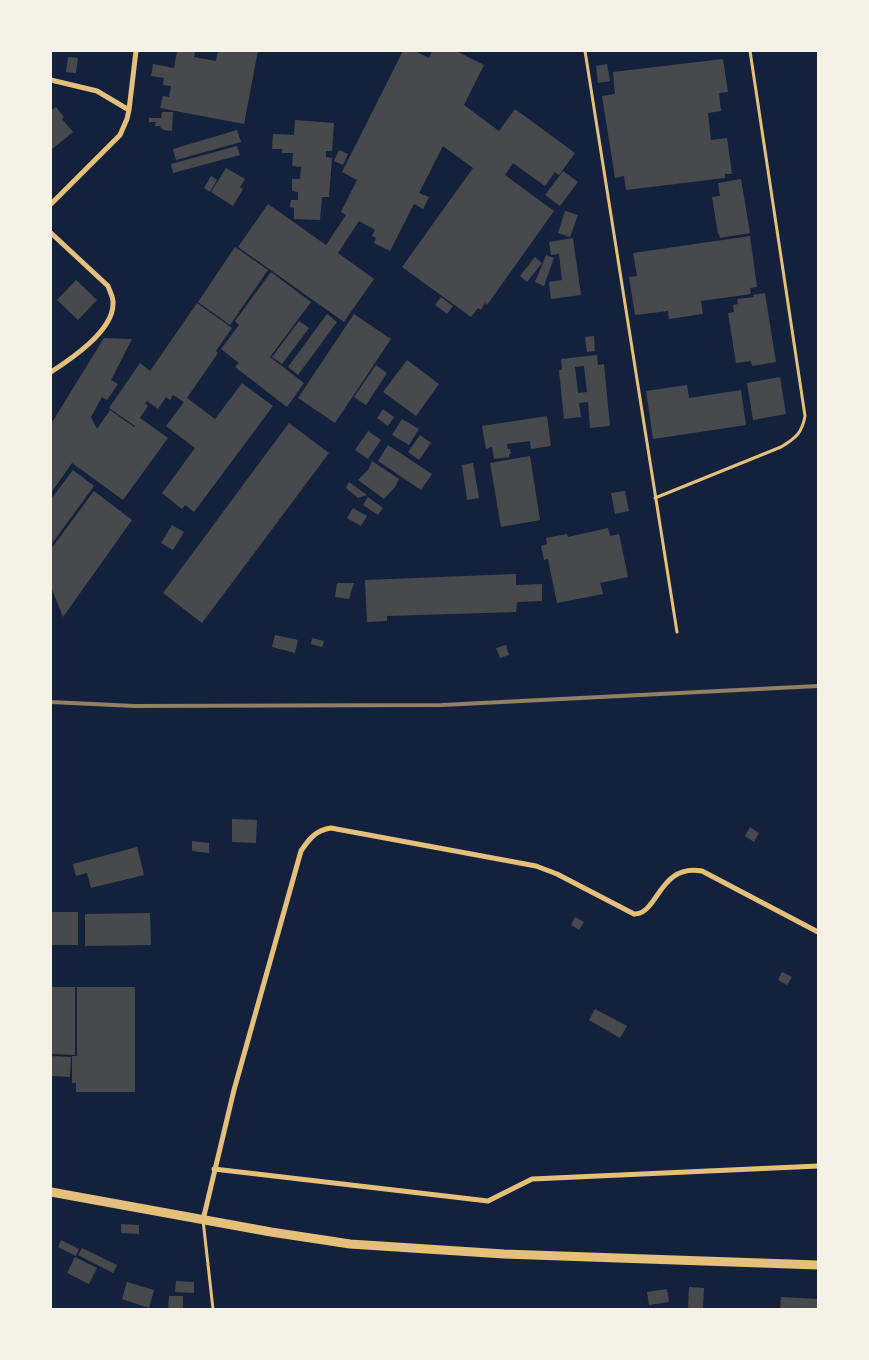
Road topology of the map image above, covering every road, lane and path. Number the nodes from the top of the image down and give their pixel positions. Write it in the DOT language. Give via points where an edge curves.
graph roads {
  1 [pos="136,51"];
  2 [pos="585,51"];
  3 [pos="750,51"];
  4 [pos="51,80"];
  5 [pos="129,110"];
  6 [pos="51,204"];
  7 [pos="51,233"];
  8 [pos="51,372"];
  9 [pos="655,498"];
  10 [pos="676,632"];
  11 [pos="818,932"];
  12 [pos="818,1166"];
  13 [pos="214,1169"];
  14 [pos="51,1192"];
  15 [pos="203,1220"];
  16 [pos="818,1265"];
  17 [pos="213,1309"];
  1 -- 5 [label="street"];
  2 -- 9 [label="lane"];
  3 -- 9 [label="lane" via="805,416 803,428 781,447"];
  4 -- 5 [label="street" via="97,91"];
  5 -- 6 [label="street" via="120,135"];
  7 -- 8 [label="street" via="108,286 114,305 111,316 90,343"];
  9 -- 10 [label="lane"];
  11 -- 13 [label="street" via="702,871 688,870 673,876 644,912 634,914 536,866 324,829 316,833 301,851"];
  12 -- 13 [label="street" via="532,1179 488,1201"];
  13 -- 15 [label="street"];
  14 -- 15 [label="main road"];
  15 -- 16 [label="main road" via="350,1244 504,1254"];
  15 -- 17 [label="lane"];
}
